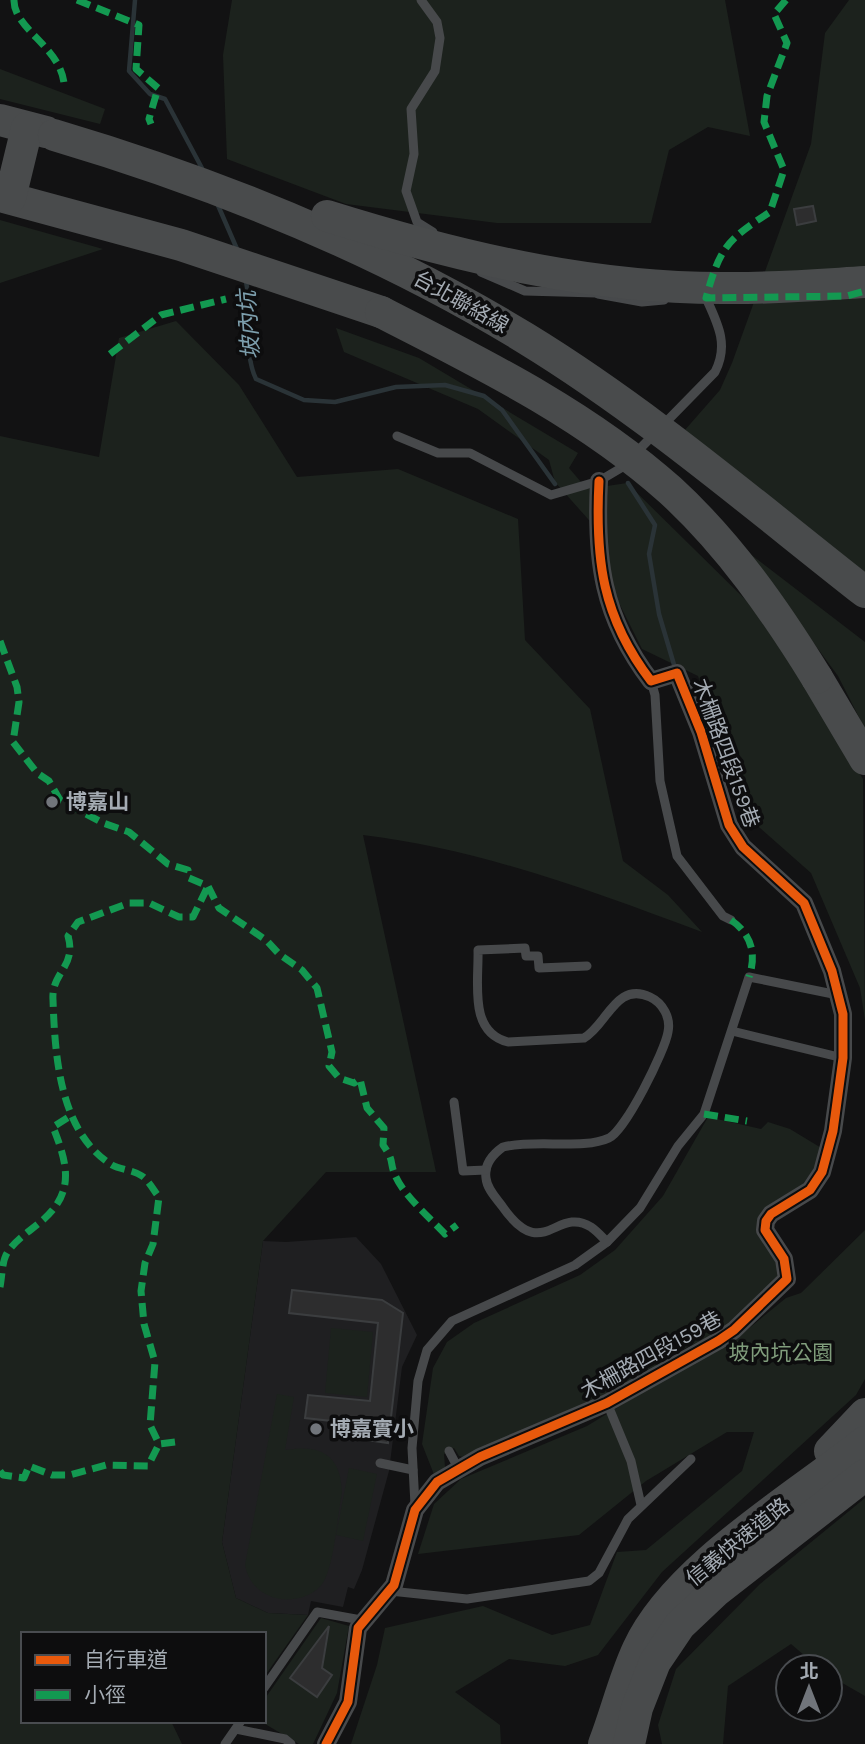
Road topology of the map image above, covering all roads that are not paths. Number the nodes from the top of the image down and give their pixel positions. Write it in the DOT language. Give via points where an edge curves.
graph roads {
  1 [pos="421,0"];
  2 [pos="27,127"];
  3 [pos="5,197"];
  4 [pos="444,236"];
  5 [pos="487,249"];
  6 [pos="481,272"];
  7 [pos="865,282"];
  8 [pos="597,293"];
  9 [pos="680,299"];
  10 [pos="693,299"];
  11 [pos="380,312"];
  12 [pos="397,436"];
  13 [pos="599,481"];
  14 [pos="865,592"];
  15 [pos="865,615"];
  16 [pos="650,681"];
  17 [pos="865,759"];
  18 [pos="731,920"];
  19 [pos="587,966"];
  20 [pos="840,995"];
  21 [pos="732,1031"];
  22 [pos="844,1058"];
  23 [pos="454,1102"];
  24 [pos="486,1170"];
  25 [pos="607,1242"];
  26 [pos="607,1403"];
  27 [pos="865,1414"];
  28 [pos="865,1442"];
  29 [pos="449,1451"];
  30 [pos="691,1460"];
  31 [pos="380,1464"];
  32 [pos="458,1468"];
  33 [pos="414,1470"];
  34 [pos="865,1475"];
  35 [pos="641,1505"];
  36 [pos="415,1510"];
  37 [pos="761,1522"];
  38 [pos="390,1591"];
  39 [pos="361,1620"];
  40 [pos="266,1685"];
  41 [pos="628,1705"];
  42 [pos="238,1725"];
  43 [pos="225,1744"];
  44 [pos="291,1744"];
  45 [pos="326,1744"];
  46 [pos="607,1744"];
  47 [pos="629,1744"];
  48 [pos="639,1744"];
  1 -- 4 [label="lane" via="437,22 440,38 435,71 411,109 414,161 406,191 417,222"];
  2 -- 3 [label="highway"];
  2 -- 7 [label="highway, bridge" via="171,162 411,241 535,270 626,283 720,289"];
  2 -- 14 [label="highway, 台北聯絡線, bridge" via="239,195 315,227 455,298 525,338 650,422"];
  3 -- 11 [label="highway, 台北聯絡線" via="256,268"];
  5 -- 8 [label="lane" via="527,270 569,278"];
  6 -- 8 [label="lane" via="525,291"];
  8 -- 9 [label="lane" via="642,302"];
  10 -- 13 [label="lane" via="706,298 719,325 723,341 720,362 707,383 621,468"];
  11 -- 15 [label="highway, 台北聯絡線, bridge" via="496,362 623,433 738,515"];
  11 -- 17 [label="highway, bridge" via="485,365 562,411 622,450 671,491 716,536 754,584"];
  12 -- 13 [label="lane" via="438,453 470,453 551,495"];
  13 -- 16 [label="street" via="596,532 605,594 624,642"];
  16 -- 18 [label="lane" via="655,695 660,781 677,856 723,916"];
  16 -- 20 [label="street, 木柵路四段159巷" via="677,673 701,732 729,825 743,847 804,903"];
  19 -- 24 [label="lane" via="539,968 538,956 526,956 525,948 478,950 482,1023 497,1039 584,1038 619,999 630,994 651,997 669,1020 666,1041 618,1132 597,1141 503,1147"];
  20 -- 21 [label="lane" via="750,977"];
  20 -- 22 [label="street, 木柵路四段159巷"];
  21 -- 22 [label="lane"];
  21 -- 25 [label="lane" via="704,1114 640,1208"];
  22 -- 26 [label="street, 木柵路四段159巷" via="822,1172 810,1190 766,1221 765,1230 784,1259 787,1279 726,1335"];
  23 -- 24 [label="lane" via="463,1171"];
  24 -- 25 [label="lane" via="488,1188 522,1230 543,1233 580,1223 591,1226"];
  25 -- 33 [label="lane" via="575,1265 469,1312 438,1334 421,1365"];
  26 -- 32 [label="street, 木柵路四段159巷"];
  26 -- 35 [label="lane" via="631,1461"];
  27 -- 37 [label="highway"];
  28 -- 37 [label="highway, 信義快速道路"];
  29 -- 32 [label="lane"];
  30 -- 35 [label="lane"];
  31 -- 33 [label="lane"];
  32 -- 36 [label="street, 木柵路四段159巷" via="437,1482"];
  33 -- 36 [label="lane"];
  34 -- 41 [label="highway, 信義快速道路" via="716,1591 680,1625"];
  35 -- 38 [label="lane" via="628,1519 599,1573 589,1581 467,1599"];
  36 -- 38 [label="street, 木柵路四段159巷"];
  37 -- 41 [label="highway, 信義快速道路" via="718,1554 659,1615 639,1648"];
  38 -- 39 [label="street, 木柵路四段159巷"];
  39 -- 40 [label="lane" via="317,1612"];
  39 -- 45 [label="street" via="348,1702"];
  41 -- 46 [label="highway"];
  41 -- 47 [label="highway"];
  41 -- 48 [label="highway"];
  42 -- 43 [label="lane"];
  42 -- 44 [label="lane"];
}
